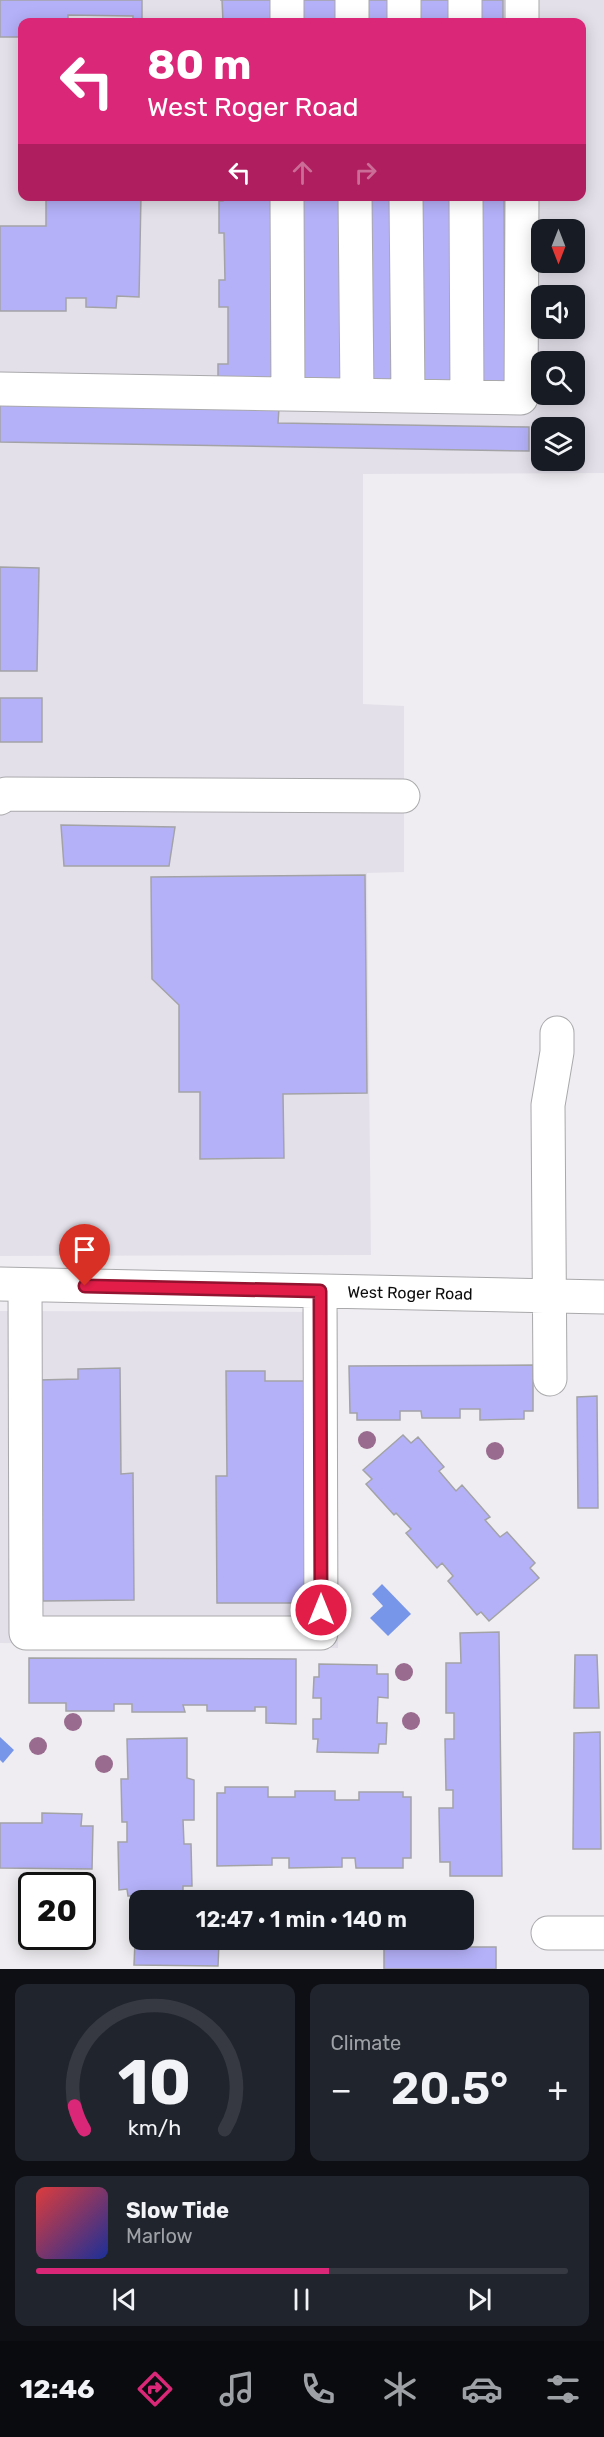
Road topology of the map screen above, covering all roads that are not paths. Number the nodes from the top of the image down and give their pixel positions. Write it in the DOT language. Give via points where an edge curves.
graph roads {
  1 [pos="286,0"];
  2 [pos="352,0"];
  3 [pos="404,0"];
  4 [pos="465,0"];
  5 [pos="522,0"];
  6 [pos="287,18"];
  7 [pos="352,18"];
  8 [pos="404,18"];
  9 [pos="465,18"];
  10 [pos="522,18"];
  11 [pos="287,201"];
  12 [pos="355,201"];
  13 [pos="406,201"];
  14 [pos="466,201"];
  15 [pos="522,201"];
  16 [pos="0,389"];
  17 [pos="288,394"];
  18 [pos="357,395"];
  19 [pos="408,396"];
  20 [pos="467,397"];
  21 [pos="404,796"];
  22 [pos="0,798"];
  23 [pos="557,1033"];
  24 [pos="12,1284"];
  25 [pos="320,1291"];
  26 [pos="550,1296"];
  27 [pos="604,1297"];
  28 [pos="550,1379"];
  29 [pos="548,1933"];
  30 [pos="601,1933"];
  1 -- 6 [label="street"];
  2 -- 7 [label="street"];
  3 -- 8 [label="street"];
  4 -- 9 [label="street"];
  5 -- 10 [label="street"];
  11 -- 17 [label="street"];
  12 -- 18 [label="street"];
  13 -- 19 [label="street"];
  14 -- 20 [label="street"];
  15 -- 20 [label="street" via="521,398"];
  16 -- 17 [label="street"];
  17 -- 18 [label="street"];
  18 -- 19 [label="street"];
  19 -- 20 [label="street"];
  21 -- 22 [label="street" via="6,794"];
  23 -- 26 [label="street" via="548,1105"];
  24 -- 25 [label="street, West Roger Road"];
  24 -- 25 [label="street" via="26,1633 321,1633"];
  25 -- 26 [label="street, West Roger Road"];
  26 -- 27 [label="street, West Roger Road"];
  26 -- 28 [label="street"];
  29 -- 30 [label="street"];
}
